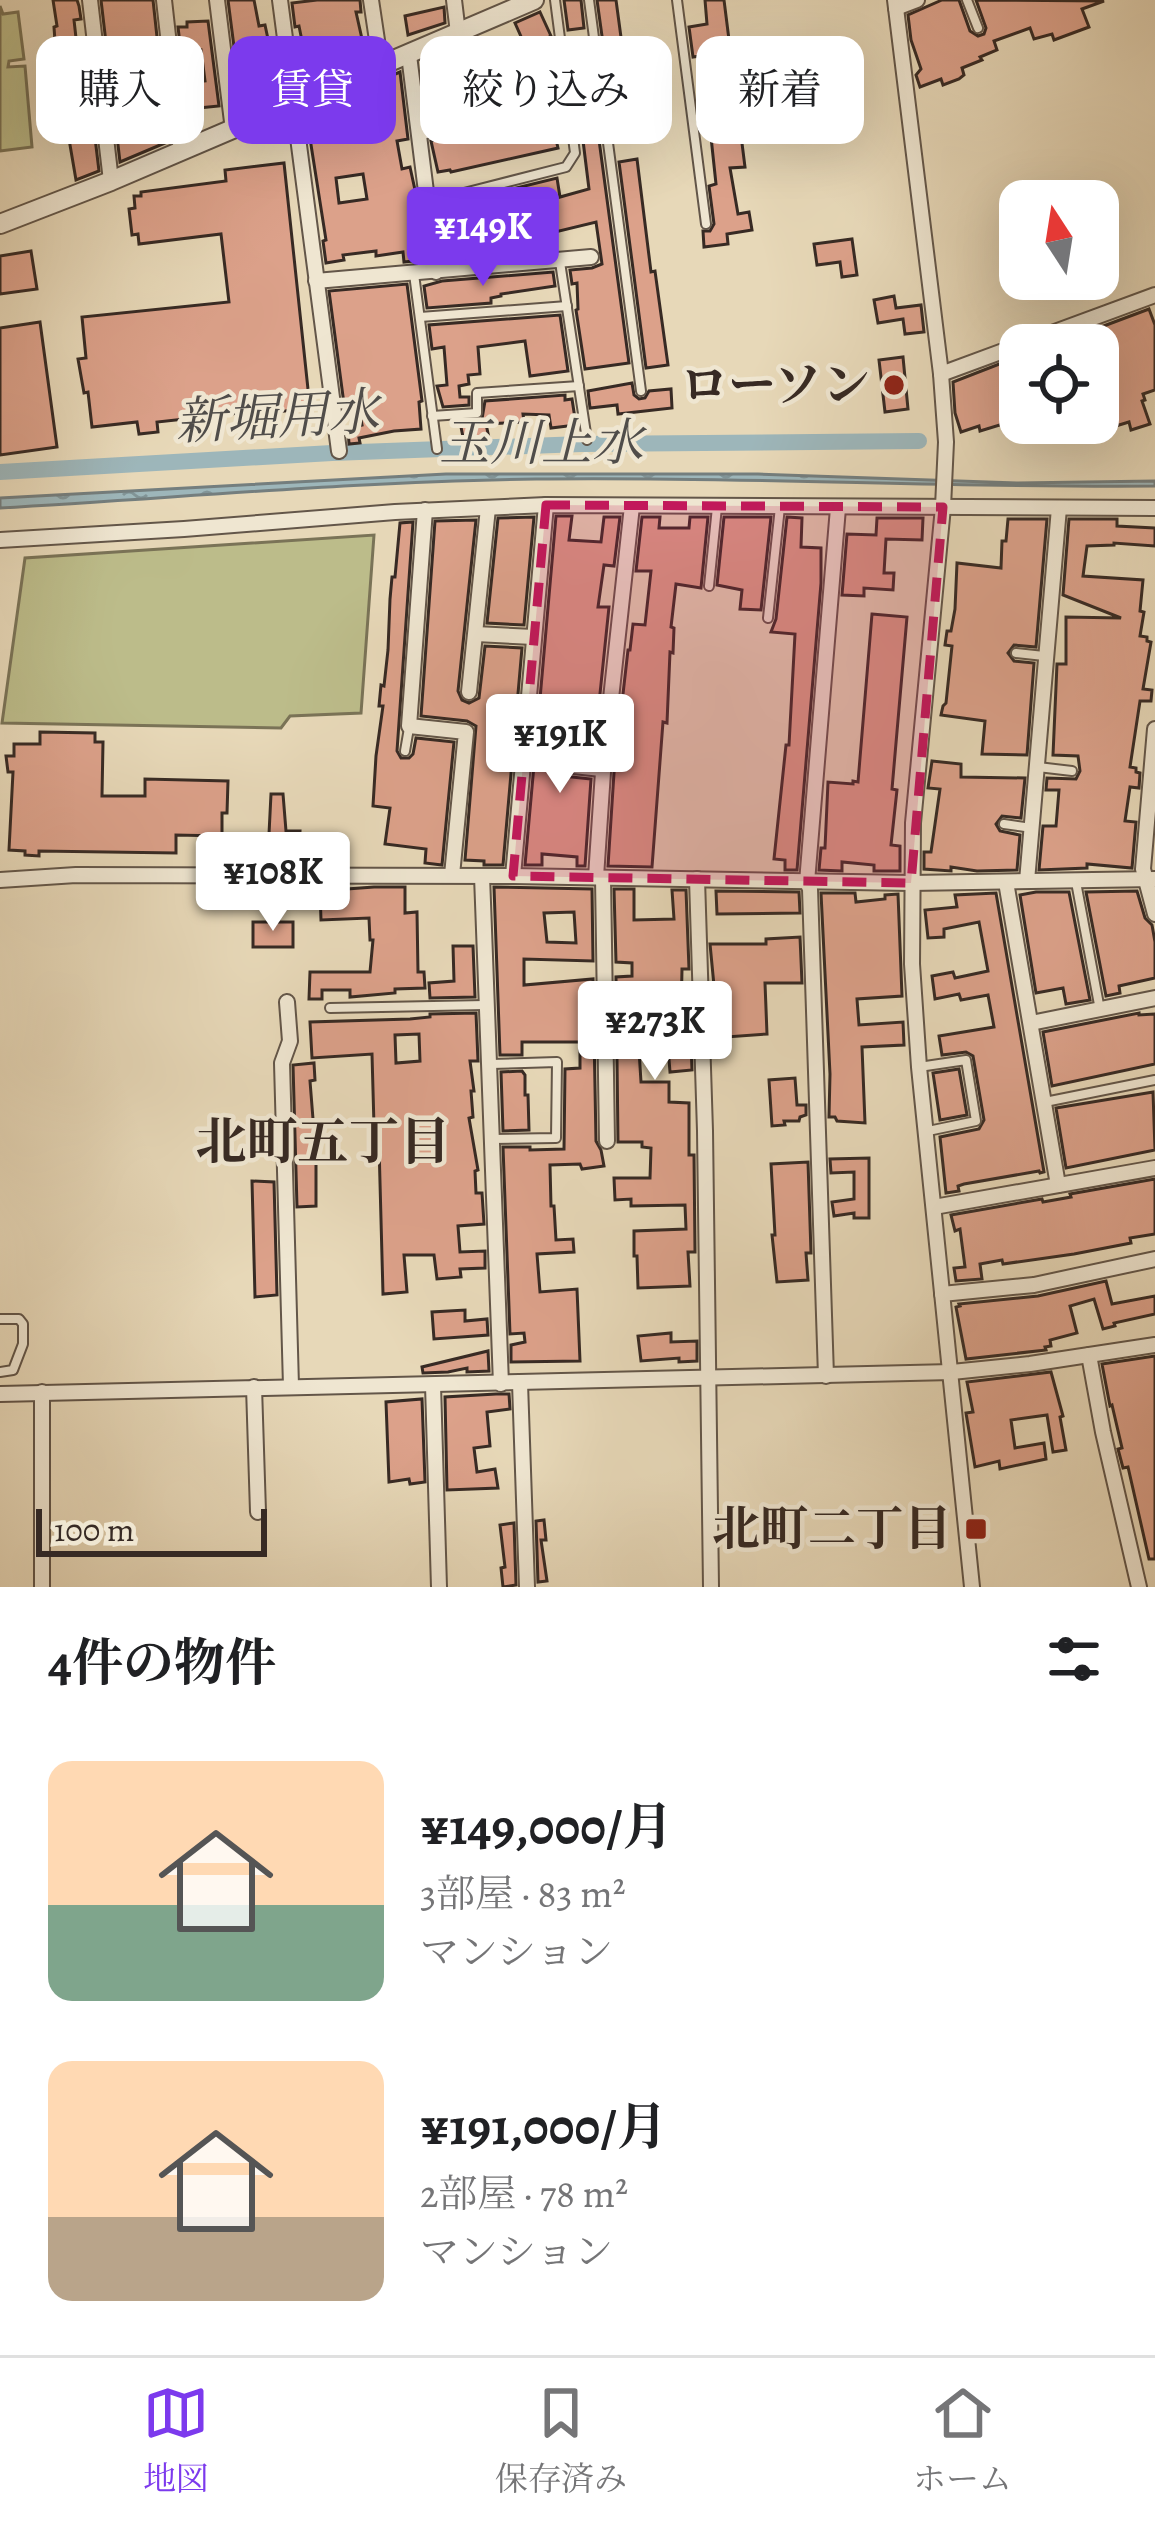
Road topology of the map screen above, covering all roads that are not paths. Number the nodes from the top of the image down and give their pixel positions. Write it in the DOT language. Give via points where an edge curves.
graph roads {
  1 [pos="90,0"];
  2 [pos="164,0"];
  3 [pos="217,0"];
  4 [pos="280,0"];
  5 [pos="371,0"];
  6 [pos="454,0"];
  7 [pos="534,0"];
  8 [pos="555,0"];
  9 [pos="589,0"];
  10 [pos="677,0"];
  11 [pos="917,0"];
  12 [pos="967,0"];
  13 [pos="896,4"];
  14 [pos="978,28"];
  15 [pos="458,33"];
  16 [pos="284,36"];
  17 [pos="376,36"];
  18 [pos="560,36"];
  19 [pos="409,55"];
  20 [pos="396,61"];
  21 [pos="228,89"];
  22 [pos="228,132"];
  23 [pos="419,136"];
  24 [pos="298,144"];
  25 [pos="574,144"];
  26 [pos="181,152"];
  27 [pos="111,181"];
  28 [pos="427,203"];
  29 [pos="0,224"];
  30 [pos="706,224"];
  31 [pos="591,257"];
  32 [pos="560,260"];
  33 [pos="436,272"];
  34 [pos="414,274"];
  35 [pos="316,281"];
  36 [pos="1152,296"];
  37 [pos="567,306"];
  38 [pos="1155,316"];
  39 [pos="420,317"];
  40 [pos="1082,322"];
  41 [pos="1077,324"];
  42 [pos="999,353"];
  43 [pos="940,374"];
  44 [pos="579,386"];
  45 [pos="641,391"];
  46 [pos="432,416"];
  47 [pos="587,440"];
  48 [pos="437,449"];
  49 [pos="340,451"];
  50 [pos="546,505"];
  51 [pos="632,506"];
  52 [pos="718,507"];
  53 [pos="780,507"];
  54 [pos="944,507"];
  55 [pos="488,508"];
  56 [pos="838,508"];
  57 [pos="1059,508"];
  58 [pos="1155,508"];
  59 [pos="425,510"];
  60 [pos="0,539"];
  61 [pos="709,586"];
  62 [pos="768,618"];
  63 [pos="476,634"];
  64 [pos="533,637"];
  65 [pos="1016,653"];
  66 [pos="1047,656"];
  67 [pos="469,692"];
  68 [pos="409,726"];
  69 [pos="1155,729"];
  70 [pos="1155,740"];
  71 [pos="406,751"];
  72 [pos="555,767"];
  73 [pos="1038,767"];
  74 [pos="1072,771"];
  75 [pos="603,772"];
  76 [pos="1004,824"];
  77 [pos="1032,828"];
  78 [pos="452,875"];
  79 [pos="482,876"];
  80 [pos="512,876"];
  81 [pos="600,878"];
  82 [pos="697,879"];
  83 [pos="0,880"];
  84 [pos="1150,880"];
  85 [pos="1006,881"];
  86 [pos="1027,881"];
  87 [pos="807,882"];
  88 [pos="1076,882"];
  89 [pos="911,883"];
  90 [pos="1155,914"];
  91 [pos="1155,998"];
  92 [pos="287,1002"];
  93 [pos="487,1005"];
  94 [pos="330,1008"];
  95 [pos="1100,1010"];
  96 [pos="1031,1023"];
  97 [pos="490,1064"];
  98 [pos="920,1067"];
  99 [pos="1155,1080"];
  100 [pos="1045,1102"];
  101 [pos="926,1131"];
  102 [pos="492,1139"];
  103 [pos="608,1142"];
  104 [pos="1155,1168"];
  105 [pos="1058,1184"];
  106 [pos="934,1207"];
  107 [pos="1155,1258"];
  108 [pos="943,1294"];
  109 [pos="0,1319"];
  110 [pos="1155,1345"];
  111 [pos="1089,1355"];
  112 [pos="0,1372"];
  113 [pos="952,1372"];
  114 [pos="826,1376"];
  115 [pos="706,1378"];
  116 [pos="520,1383"];
  117 [pos="501,1384"];
  118 [pos="433,1385"];
  119 [pos="291,1386"];
  120 [pos="254,1387"];
  121 [pos="42,1392"];
  122 [pos="0,1394"];
  123 [pos="258,1512"];
  124 [pos="42,1587"];
  125 [pos="439,1587"];
  126 [pos="527,1587"];
  127 [pos="711,1587"];
  128 [pos="972,1587"];
  129 [pos="1139,1587"];
  1 -- 27 [label="street"];
  2 -- 26 [label="street"];
  3 -- 21 [label="street"];
  4 -- 16 [label="street"];
  5 -- 17 [label="street"];
  6 -- 15 [label="street"];
  7 -- 15 [label="street"];
  8 -- 18 [label="lane"];
  9 -- 45 [label="lane"];
  10 -- 30 [label="lane"];
  11 -- 13 [label="street"];
  12 -- 14 [label="lane"];
  13 -- 43 [label="street"];
  15 -- 19 [label="street"];
  19 -- 20 [label="street"];
  19 -- 23 [label="street"];
  22 -- 26 [label="street"];
  23 -- 28 [label="street"];
  24 -- 35 [label="street"];
  25 -- 28 [label="lane" via="566,167"];
  26 -- 27 [label="street"];
  27 -- 29 [label="street"];
  28 -- 33 [label="street"];
  31 -- 32 [label="street"];
  32 -- 33 [label="street"];
  32 -- 37 [label="lane"];
  33 -- 34 [label="street"];
  34 -- 35 [label="street"];
  34 -- 39 [label="lane"];
  35 -- 49 [label="street"];
  36 -- 38 [label="street"];
  36 -- 40 [label="street"];
  37 -- 39 [label="lane"];
  37 -- 44 [label="lane"];
  39 -- 46 [label="lane"];
  40 -- 41 [label="street"];
  42 -- 43 [label="street"];
  43 -- 54 [label="street"];
  44 -- 46 [label="lane" via="477,393 477,413"];
  44 -- 47 [label="lane"];
  46 -- 48 [label="lane"];
  50 -- 51 [label="street"];
  50 -- 55 [label="street"];
  50 -- 64 [label="street"];
  51 -- 52 [label="street"];
  51 -- 75 [label="street"];
  52 -- 53 [label="street"];
  52 -- 61 [label="lane"];
  53 -- 56 [label="street"];
  53 -- 62 [label="lane"];
  54 -- 56 [label="street"];
  54 -- 57 [label="street"];
  54 -- 89 [label="street"];
  55 -- 59 [label="street"];
  55 -- 63 [label="street"];
  56 -- 87 [label="street"];
  57 -- 58 [label="street"];
  57 -- 66 [label="street"];
  59 -- 60 [label="street"];
  59 -- 68 [label="street"];
  63 -- 64 [label="street"];
  63 -- 67 [label="street"];
  64 -- 80 [label="street"];
  65 -- 66 [label="lane"];
  66 -- 73 [label="street"];
  68 -- 71 [label="lane"];
  68 -- 78 [label="street" via="466,732"];
  69 -- 70 [label="street"];
  70 -- 84 [label="street" via="1143,869"];
  72 -- 75 [label="lane"];
  73 -- 74 [label="lane"];
  73 -- 77 [label="street"];
  75 -- 81 [label="street"];
  76 -- 77 [label="lane"];
  77 -- 86 [label="street"];
  78 -- 79 [label="street"];
  78 -- 83 [label="street"];
  79 -- 80 [label="street"];
  79 -- 93 [label="street"];
  80 -- 81 [label="street"];
  81 -- 82 [label="street"];
  81 -- 103 [label="street"];
  82 -- 87 [label="street"];
  82 -- 115 [label="street"];
  84 -- 88 [label="street"];
  84 -- 90 [label="street"];
  85 -- 86 [label="street"];
  85 -- 89 [label="street"];
  85 -- 96 [label="street"];
  86 -- 88 [label="street"];
  87 -- 89 [label="street"];
  87 -- 114 [label="street"];
  88 -- 95 [label="lane"];
  89 -- 98 [label="street"];
  91 -- 95 [label="street"];
  92 -- 119 [label="street"];
  93 -- 94 [label="lane"];
  93 -- 97 [label="street"];
  95 -- 96 [label="street"];
  96 -- 100 [label="street"];
  97 -- 102 [label="street"];
  97 -- 102 [label="lane" via="556,1062 556,1138"];
  98 -- 101 [label="street"];
  98 -- 101 [label="lane" via="967,1060 976,1121"];
  99 -- 100 [label="lane"];
  100 -- 105 [label="street"];
  101 -- 106 [label="street"];
  102 -- 117 [label="street"];
  104 -- 105 [label="street"];
  105 -- 106 [label="street"];
  106 -- 108 [label="street"];
  107 -- 108 [label="street" via="1034,1286"];
  108 -- 113 [label="street"];
  109 -- 112 [label="lane" via="23,1324 13,1370"];
  110 -- 111 [label="street"];
  111 -- 113 [label="street"];
  111 -- 129 [label="street"];
  113 -- 114 [label="street"];
  113 -- 128 [label="street"];
  114 -- 115 [label="street"];
  115 -- 116 [label="street"];
  115 -- 127 [label="street"];
  116 -- 117 [label="street"];
  116 -- 126 [label="street"];
  117 -- 118 [label="street"];
  118 -- 119 [label="street"];
  118 -- 125 [label="street"];
  119 -- 120 [label="street"];
  120 -- 121 [label="street"];
  120 -- 123 [label="street"];
  121 -- 122 [label="street"];
  121 -- 124 [label="street"];
}
